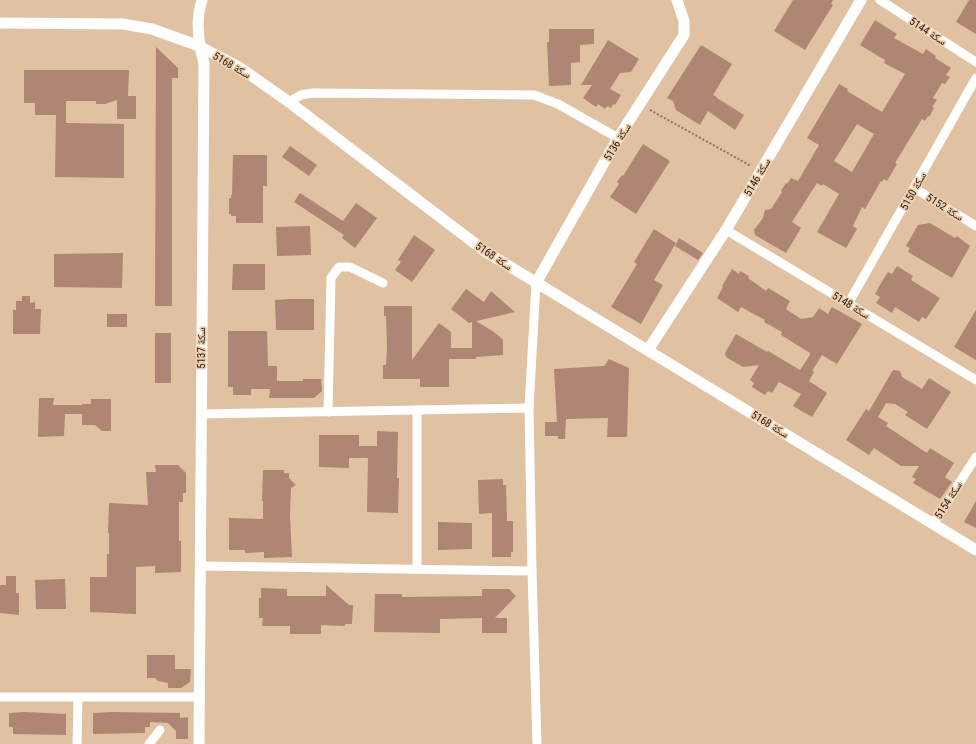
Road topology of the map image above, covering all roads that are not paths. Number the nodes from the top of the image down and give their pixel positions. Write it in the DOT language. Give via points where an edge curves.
graph roads {
  1 [pos="202,0"];
  2 [pos="677,0"];
  3 [pos="861,0"];
  4 [pos="880,0"];
  5 [pos="0,23"];
  6 [pos="199,46"];
  7 [pos="976,62"];
  8 [pos="976,78"];
  9 [pos="289,102"];
  10 [pos="618,138"];
  11 [pos="914,188"];
  12 [pos="976,226"];
  13 [pos="726,230"];
  14 [pos="383,283"];
  15 [pos="536,283"];
  16 [pos="848,304"];
  17 [pos="648,350"];
  18 [pos="976,380"];
  19 [pos="529,408"];
  20 [pos="417,410"];
  21 [pos="328,412"];
  22 [pos="201,414"];
  23 [pos="976,457"];
  24 [pos="933,524"];
  25 [pos="976,550"];
  26 [pos="200,566"];
  27 [pos="417,569"];
  28 [pos="532,571"];
  29 [pos="199,696"];
  30 [pos="0,697"];
  31 [pos="78,698"];
  32 [pos="160,730"];
  33 [pos="77,744"];
  34 [pos="149,744"];
  35 [pos="199,744"];
  36 [pos="537,744"];
  1 -- 6 [label="street, سكة 5137" via="198,14"];
  2 -- 10 [label="street, سكة 5136" via="684,21 684,35"];
  3 -- 13 [label="street, سكة 5146"];
  4 -- 7 [label="street, سكة 5144"];
  5 -- 6 [label="street, سكة 5168" via="123,24 152,29"];
  6 -- 9 [label="street, سكة 5168" via="239,67"];
  6 -- 22 [label="street, سكة 5137" via="204,64"];
  8 -- 11 [label="street, سكة 5150"];
  9 -- 10 [label="street" via="312,92 534,95 558,104"];
  9 -- 15 [label="street, سكة 5168" via="486,252"];
  10 -- 15 [label="street, سكة 5136"];
  11 -- 12 [label="street, سكة 5152"];
  11 -- 16 [label="street, سكة 5150"];
  13 -- 16 [label="street, سكة 5148"];
  13 -- 17 [label="street, سكة 5146"];
  14 -- 21 [label="street" via="350,267 340,267 331,278"];
  15 -- 17 [label="street, سكة 5168"];
  15 -- 19 [label="street"];
  16 -- 18 [label="street, سكة 5148"];
  17 -- 24 [label="street, سكة 5168"];
  19 -- 20 [label="street"];
  19 -- 28 [label="street"];
  20 -- 21 [label="street"];
  20 -- 27 [label="street"];
  21 -- 22 [label="street"];
  22 -- 26 [label="street, سكة 5137"];
  23 -- 24 [label="street, سكة 5154"];
  24 -- 25 [label="street, سكة 5168"];
  26 -- 27 [label="street"];
  26 -- 29 [label="street, سكة 5137"];
  27 -- 28 [label="street"];
  28 -- 36 [label="street"];
  29 -- 31 [label="street"];
  29 -- 35 [label="street, سكة 5137"];
  30 -- 31 [label="street"];
  31 -- 33 [label="street"];
  32 -- 34 [label="street"];
}
